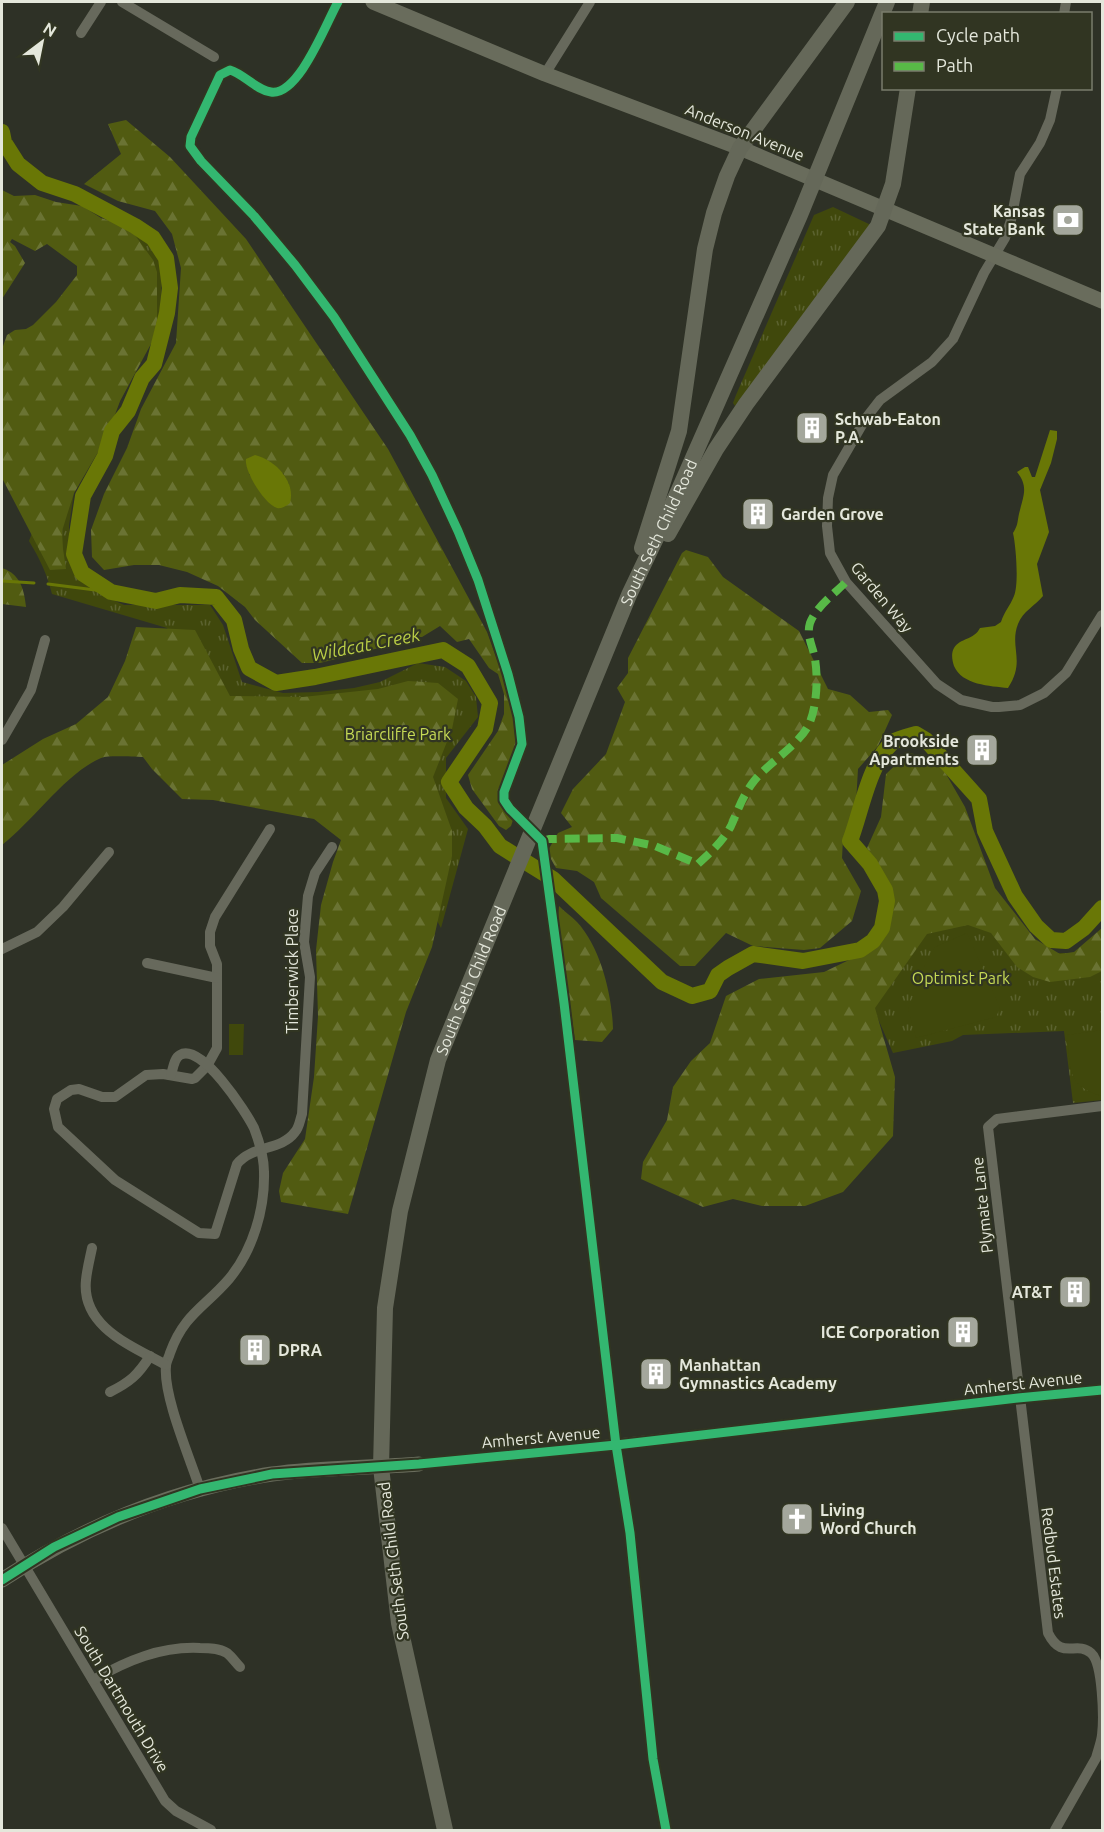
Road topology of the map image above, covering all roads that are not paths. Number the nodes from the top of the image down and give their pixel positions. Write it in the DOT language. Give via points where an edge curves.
graph roads {
  1 [pos="101,2"];
  2 [pos="122,2"];
  3 [pos="373,2"];
  4 [pos="590,2"];
  5 [pos="847,2"];
  6 [pos="882,17"];
  7 [pos="81,33"];
  8 [pos="214,57"];
  9 [pos="545,74"];
  10 [pos="908,90"];
  11 [pos="1057,90"];
  12 [pos="740,148"];
  13 [pos="885,209"];
  14 [pos="994,256"];
  15 [pos="1102,301"];
  16 [pos="629,595"];
  17 [pos="1102,615"];
  18 [pos="45,640"];
  19 [pos="2,740"];
  20 [pos="270,830"];
  21 [pos="333,847"];
  22 [pos="109,852"];
  23 [pos="2,949"];
  24 [pos="147,963"];
  25 [pos="217,978"];
  26 [pos="207,1066"];
  27 [pos="171,1075"];
  28 [pos="1102,1106"];
  29 [pos="261,1150"];
  30 [pos="92,1248"];
  31 [pos="150,1356"];
  32 [pos="166,1365"];
  33 [pos="1102,1390"];
  34 [pos="110,1392"];
  35 [pos="1018,1398"];
  36 [pos="419,1464"];
  37 [pos="381,1467"];
  38 [pos="200,1489"];
  39 [pos="2,1528"];
  40 [pos="23,1566"];
  41 [pos="2,1580"];
  42 [pos="240,1667"];
  43 [pos="93,1680"];
  44 [pos="212,1830"];
  45 [pos="445,1830"];
  46 [pos="1055,1830"];
  1 -- 7 [label="street"];
  2 -- 8 [label="street"];
  3 -- 9 [label="main road, Anderson Avenue"];
  4 -- 9 [label="street"];
  5 -- 12 [label="main road"];
  6 -- 16 [label="main road, South Seth Child Road" via="800,215"];
  9 -- 12 [label="main road, Anderson Avenue"];
  10 -- 13 [label="main road" via="893,184"];
  11 -- 14 [label="street, Garden Way" via="1040,143 1020,174 1011,220"];
  12 -- 13 [label="main road, Anderson Avenue"];
  12 -- 16 [label="main road" via="714,213 705,249 679,431"];
  13 -- 14 [label="main road, Anderson Avenue"];
  13 -- 16 [label="main road" via="878,226 716,449 675,524"];
  14 -- 15 [label="main road, Anderson Avenue"];
  14 -- 17 [label="street, Garden Way" via="953,339 932,362 880,400 846,451 833,475 828,498 826,526 830,553 846,582 937,684 961,700 992,707 1020,705 1044,693 1066,673"];
  16 -- 37 [label="main road, South Seth Child Road" via="438,1060 400,1211 385,1308"];
  18 -- 19 [label="street" via="32,690"];
  20 -- 25 [label="street" via="215,917 210,946"];
  21 -- 29 [label="street, Timberwick Place" via="315,873 308,896 304,942 310,978 302,1114 296,1131 285,1141"];
  22 -- 23 [label="street" via="63,908 37,932"];
  24 -- 25 [label="street"];
  25 -- 26 [label="street" via="217,1048"];
  26 -- 27 [label="street" via="195,1078"];
  26 -- 27 [label="street" via="183,1053 175,1060"];
  26 -- 29 [label="street" via="242,1106"];
  27 -- 29 [label="street, Timberwick Place" via="146,1075 115,1097 79,1089 65,1092 54,1104 58,1127 115,1180 200,1233 215,1234 237,1164 245,1155"];
  28 -- 35 [label="street, Plymate Lane" via="996,1119 988,1127"];
  29 -- 32 [label="street" via="264,1190 259,1221 246,1252 230,1277 185,1322"];
  30 -- 31 [label="street" via="85,1281 95,1318 104,1329"];
  31 -- 32 [label="street"];
  31 -- 34 [label="street" via="128,1383"];
  32 -- 38 [label="street" via="169,1394"];
  33 -- 35 [label="street, Amherst Avenue"];
  35 -- 36 [label="street, Amherst Avenue"];
  35 -- 46 [label="street, Redbud Estates" via="1048,1633 1053,1644 1064,1649 1086,1649 1098,1666 1100,1746"];
  36 -- 37 [label="main road, Amherst Avenue"];
  37 -- 38 [label="main road, Amherst Avenue" via="272,1474"];
  37 -- 45 [label="main road, South Seth Child Road" via="399,1623"];
  38 -- 40 [label="main road, Amherst Avenue" via="118,1517"];
  39 -- 40 [label="street, South Dartmouth Drive"];
  40 -- 41 [label="main road, Amherst Avenue"];
  40 -- 43 [label="street, South Dartmouth Drive"];
  42 -- 43 [label="street" via="219,1649 182,1648 138,1657"];
  43 -- 44 [label="street, South Dartmouth Drive" via="165,1800 176,1811"];
}
